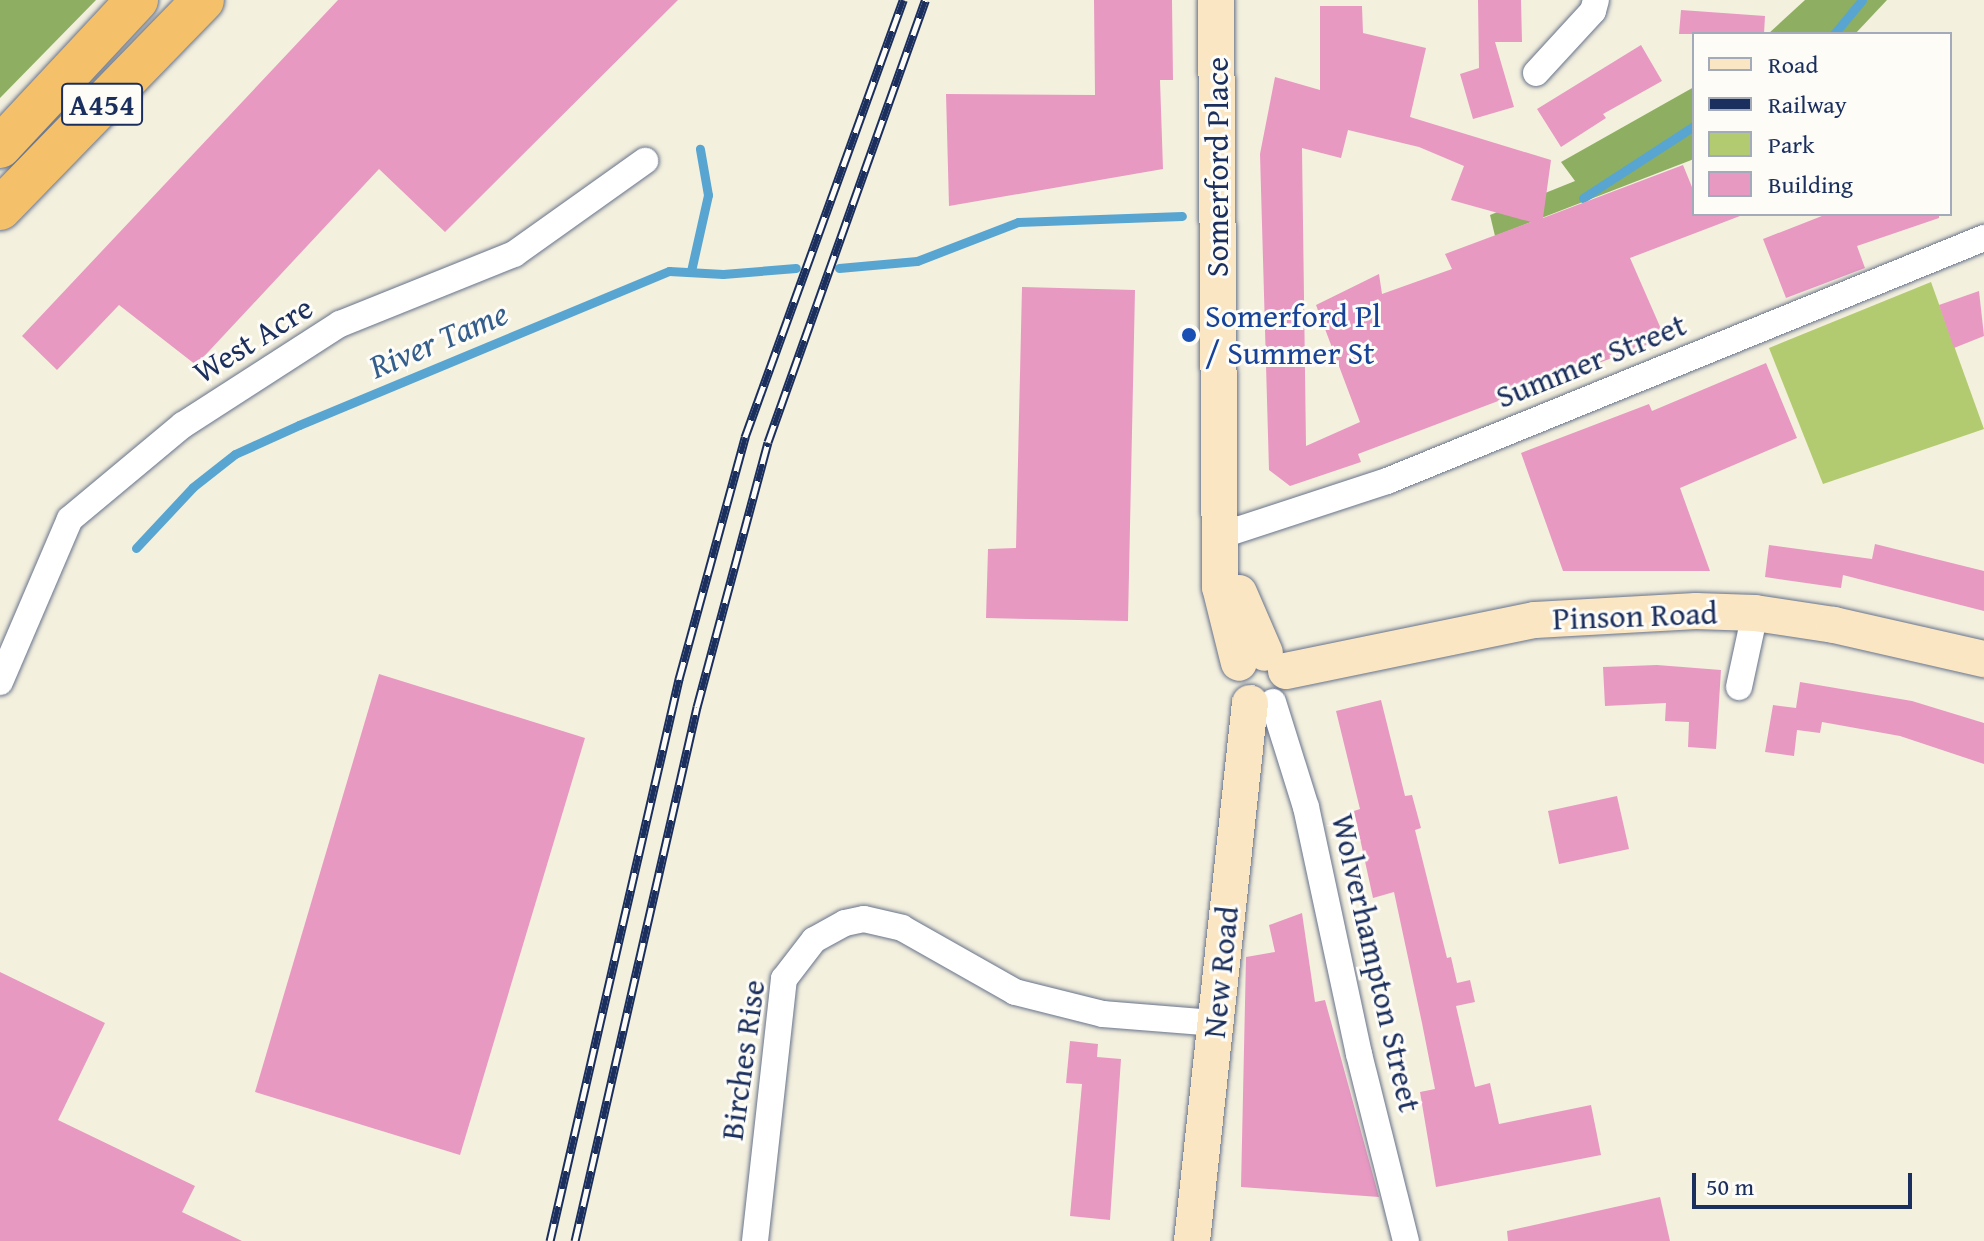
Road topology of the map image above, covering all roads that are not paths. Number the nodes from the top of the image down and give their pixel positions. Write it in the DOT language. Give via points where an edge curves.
graph roads {
  1 [pos="137,0"];
  2 [pos="203,0"];
  3 [pos="1216,0"];
  4 [pos="1596,0"];
  5 [pos="1536,73"];
  6 [pos="0,147"];
  7 [pos="645,161"];
  8 [pos="0,209"];
  9 [pos="1984,238"];
  10 [pos="1219,536"];
  11 [pos="1755,613"];
  12 [pos="1984,659"];
  13 [pos="1263,679"];
  14 [pos="0,682"];
  15 [pos="1739,687"];
  16 [pos="1216,1023"];
  17 [pos="755,1241"];
  18 [pos="1192,1241"];
  19 [pos="1406,1241"];
  1 -- 6 [label="highway, A454"];
  2 -- 8 [label="highway, A454"];
  3 -- 10 [label="main road, Somerford Place"];
  4 -- 5 [label="street" via="1593,11"];
  7 -- 14 [label="street, West Acre" via="514,254 340,324 183,425 70,519"];
  9 -- 10 [label="street, Summer Street" via="1387,481"];
  10 -- 13 [label="main road, Somerford Place" via="1223,575 1234,581"];
  11 -- 12 [label="main road, Pinson Road"];
  11 -- 13 [label="main road, Pinson Road" via="1535,620"];
  11 -- 15 [label="street"];
  13 -- 16 [label="main road, New Road"];
  13 -- 19 [label="street, Wolverhampton Street" via="1306,807"];
  16 -- 17 [label="street, Birches Rise" via="1103,1014 1015,992 902,928 864,919 845,923 814,940 784,979"];
  16 -- 18 [label="main road, New Road"];
}
